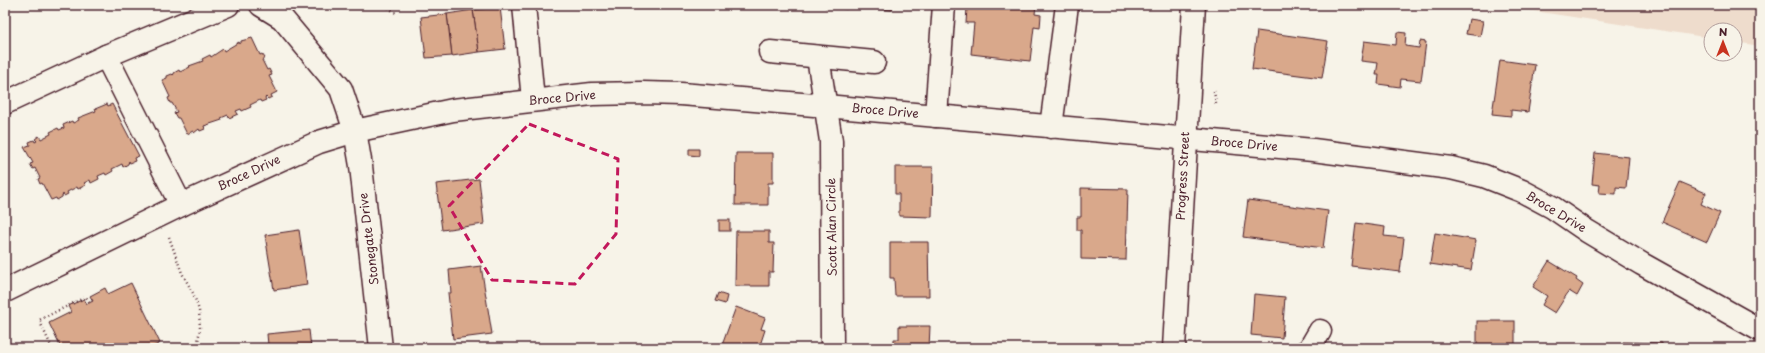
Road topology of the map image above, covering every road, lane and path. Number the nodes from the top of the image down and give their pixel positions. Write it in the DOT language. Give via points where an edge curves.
graph roads {
  1 [pos="228,5"];
  2 [pos="261,5"];
  3 [pos="385,5"];
  4 [pos="524,5"];
  5 [pos="944,5"];
  6 [pos="1067,5"];
  7 [pos="1194,5"];
  8 [pos="397,14"];
  9 [pos="770,52"];
  10 [pos="106,56"];
  11 [pos="818,57"];
  12 [pos="874,62"];
  13 [pos="533,100"];
  14 [pos="5,103"];
  15 [pos="826,106"];
  16 [pos="936,116"];
  17 [pos="1051,127"];
  18 [pos="355,131"];
  19 [pos="1186,139"];
  20 [pos="181,205"];
  21 [pos="168,233"];
  22 [pos="5,291"];
  23 [pos="90,303"];
  24 [pos="1760,330"];
  25 [pos="52,348"];
  26 [pos="197,348"];
  27 [pos="381,348"];
  28 [pos="832,348"];
  29 [pos="1174,348"];
  1 -- 10 [label="street"];
  2 -- 18 [label="street, Stonegate Drive" via="282,18 341,90"];
  3 -- 8 [label="path"];
  4 -- 13 [label="street"];
  5 -- 16 [label="street"];
  6 -- 17 [label="street"];
  7 -- 19 [label="street, Progress Street"];
  9 -- 11 [label="street"];
  10 -- 14 [label="street"];
  10 -- 20 [label="street"];
  11 -- 12 [label="street"];
  11 -- 15 [label="street, Scott Alan Circle"];
  13 -- 15 [label="street, Broce Drive" via="592,94 643,93"];
  13 -- 18 [label="street, Broce Drive" via="453,110"];
  15 -- 16 [label="street, Broce Drive"];
  15 -- 28 [label="street, Scott Alan Circle" via="830,141"];
  16 -- 17 [label="street, Broce Drive"];
  17 -- 19 [label="street, Broce Drive"];
  18 -- 20 [label="street, Broce Drive" via="313,144"];
  18 -- 27 [label="street, Stonegate Drive"];
  19 -- 24 [label="street, Broce Drive" via="1382,158 1451,168 1495,180 1552,207 1642,264"];
  19 -- 29 [label="street, Progress Street"];
  20 -- 22 [label="street, Broce Drive"];
  21 -- 26 [label="path" via="199,310"];
  23 -- 25 [label="path" via="86,297 39,320"];
}
